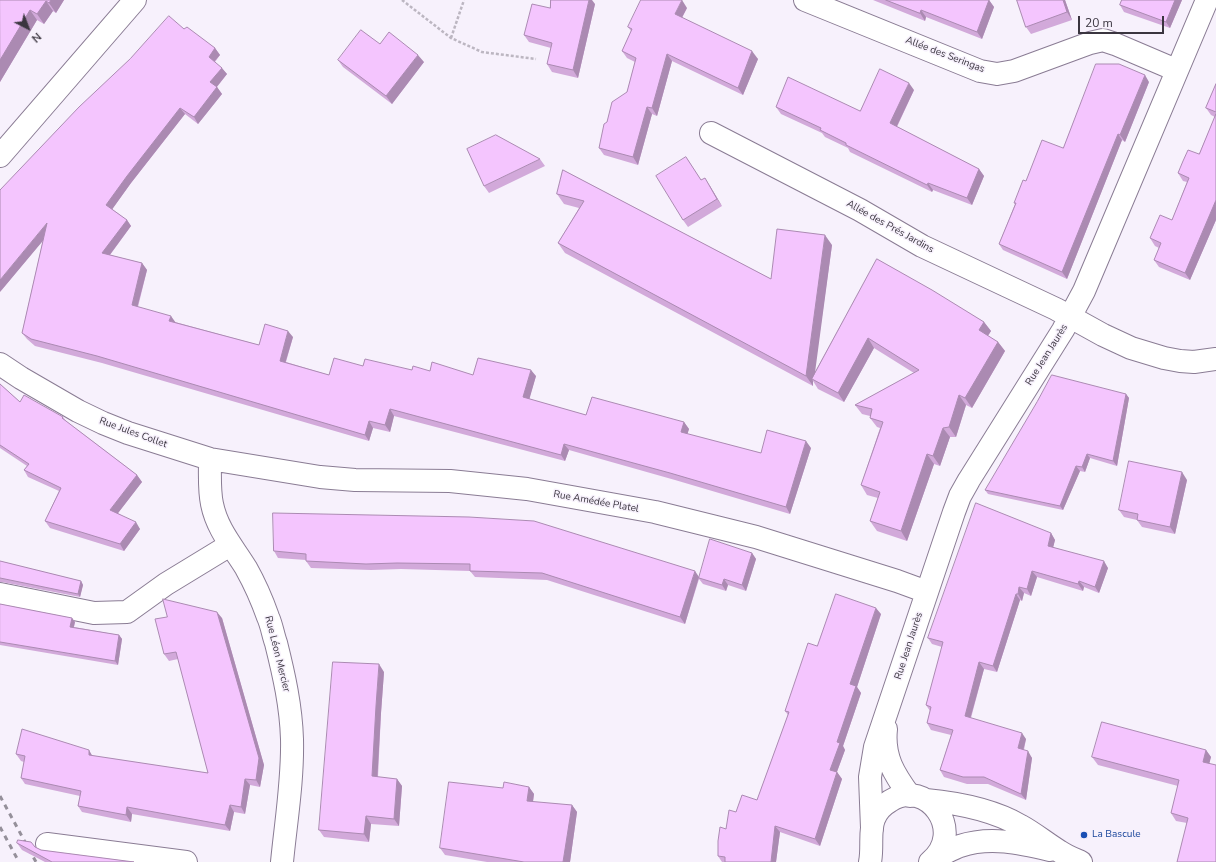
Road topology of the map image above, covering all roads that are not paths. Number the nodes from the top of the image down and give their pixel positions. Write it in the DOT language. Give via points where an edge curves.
graph roads {
  1 [pos="135,0"];
  2 [pos="805,0"];
  3 [pos="1206,0"];
  4 [pos="1176,70"];
  5 [pos="710,133"];
  6 [pos="0,156"];
  7 [pos="1071,317"];
  8 [pos="1216,359"];
  9 [pos="0,364"];
  10 [pos="210,459"];
  11 [pos="255,466"];
  12 [pos="230,545"];
  13 [pos="927,592"];
  14 [pos="0,594"];
  15 [pos="888,708"];
  16 [pos="918,798"];
  17 [pos="872,833"];
  18 [pos="47,844"];
  19 [pos="1061,852"];
  20 [pos="932,860"];
  21 [pos="186,862"];
  22 [pos="282,862"];
  23 [pos="870,862"];
  24 [pos="886,862"];
  25 [pos="1081,862"];
  1 -- 6 [label="street"];
  2 -- 4 [label="street, Allée des Seringas" via="980,71 998,74 1014,72 1103,40"];
  3 -- 4 [label="street, Rue Jean Jaurès"];
  4 -- 7 [label="street, Rue Jean Jaurès"];
  5 -- 7 [label="street, Allée des Prés Jardins" via="860,210 922,246"];
  7 -- 8 [label="street, Allée des Prés Jardins" via="1131,348 1164,358 1194,362"];
  7 -- 13 [label="street, Rue Jean Jaurès" via="960,496"];
  9 -- 10 [label="street, Rue Jules Collet" via="84,414 128,434"];
  10 -- 11 [label="street, Rue Jules Collet"];
  10 -- 12 [label="street, Rue Léon Mercier" via="212,504 219,525"];
  11 -- 13 [label="street, Rue Amédée Platel" via="355,480 450,481 519,488 654,512 756,537"];
  12 -- 14 [label="street" via="166,584 127,612 94,613"];
  12 -- 22 [label="street, Rue Léon Mercier" via="246,568 269,620 289,704 292,739"];
  13 -- 15 [label="street, Rue Jean Jaurès"];
  15 -- 16 [label="street, Rue Jean Jaurès" via="885,742 889,760 897,778"];
  15 -- 17 [label="street, Rue Jean Jaurès" via="876,742 870,777"];
  16 -- 17 [label="street" via="904,796 892,799 882,806 875,816"];
  16 -- 19 [label="street" via="974,808 1000,816 1020,825"];
  16 -- 20 [label="street, Rue Jean Jaurès" via="938,810 944,824 943,845"];
  17 -- 23 [label="street"];
  17 -- 24 [label="street" via="876,850"];
  18 -- 21 [label="street"];
  19 -- 20 [label="street" via="1016,843 989,841 960,846"];
  19 -- 25 [label="street"];
}
